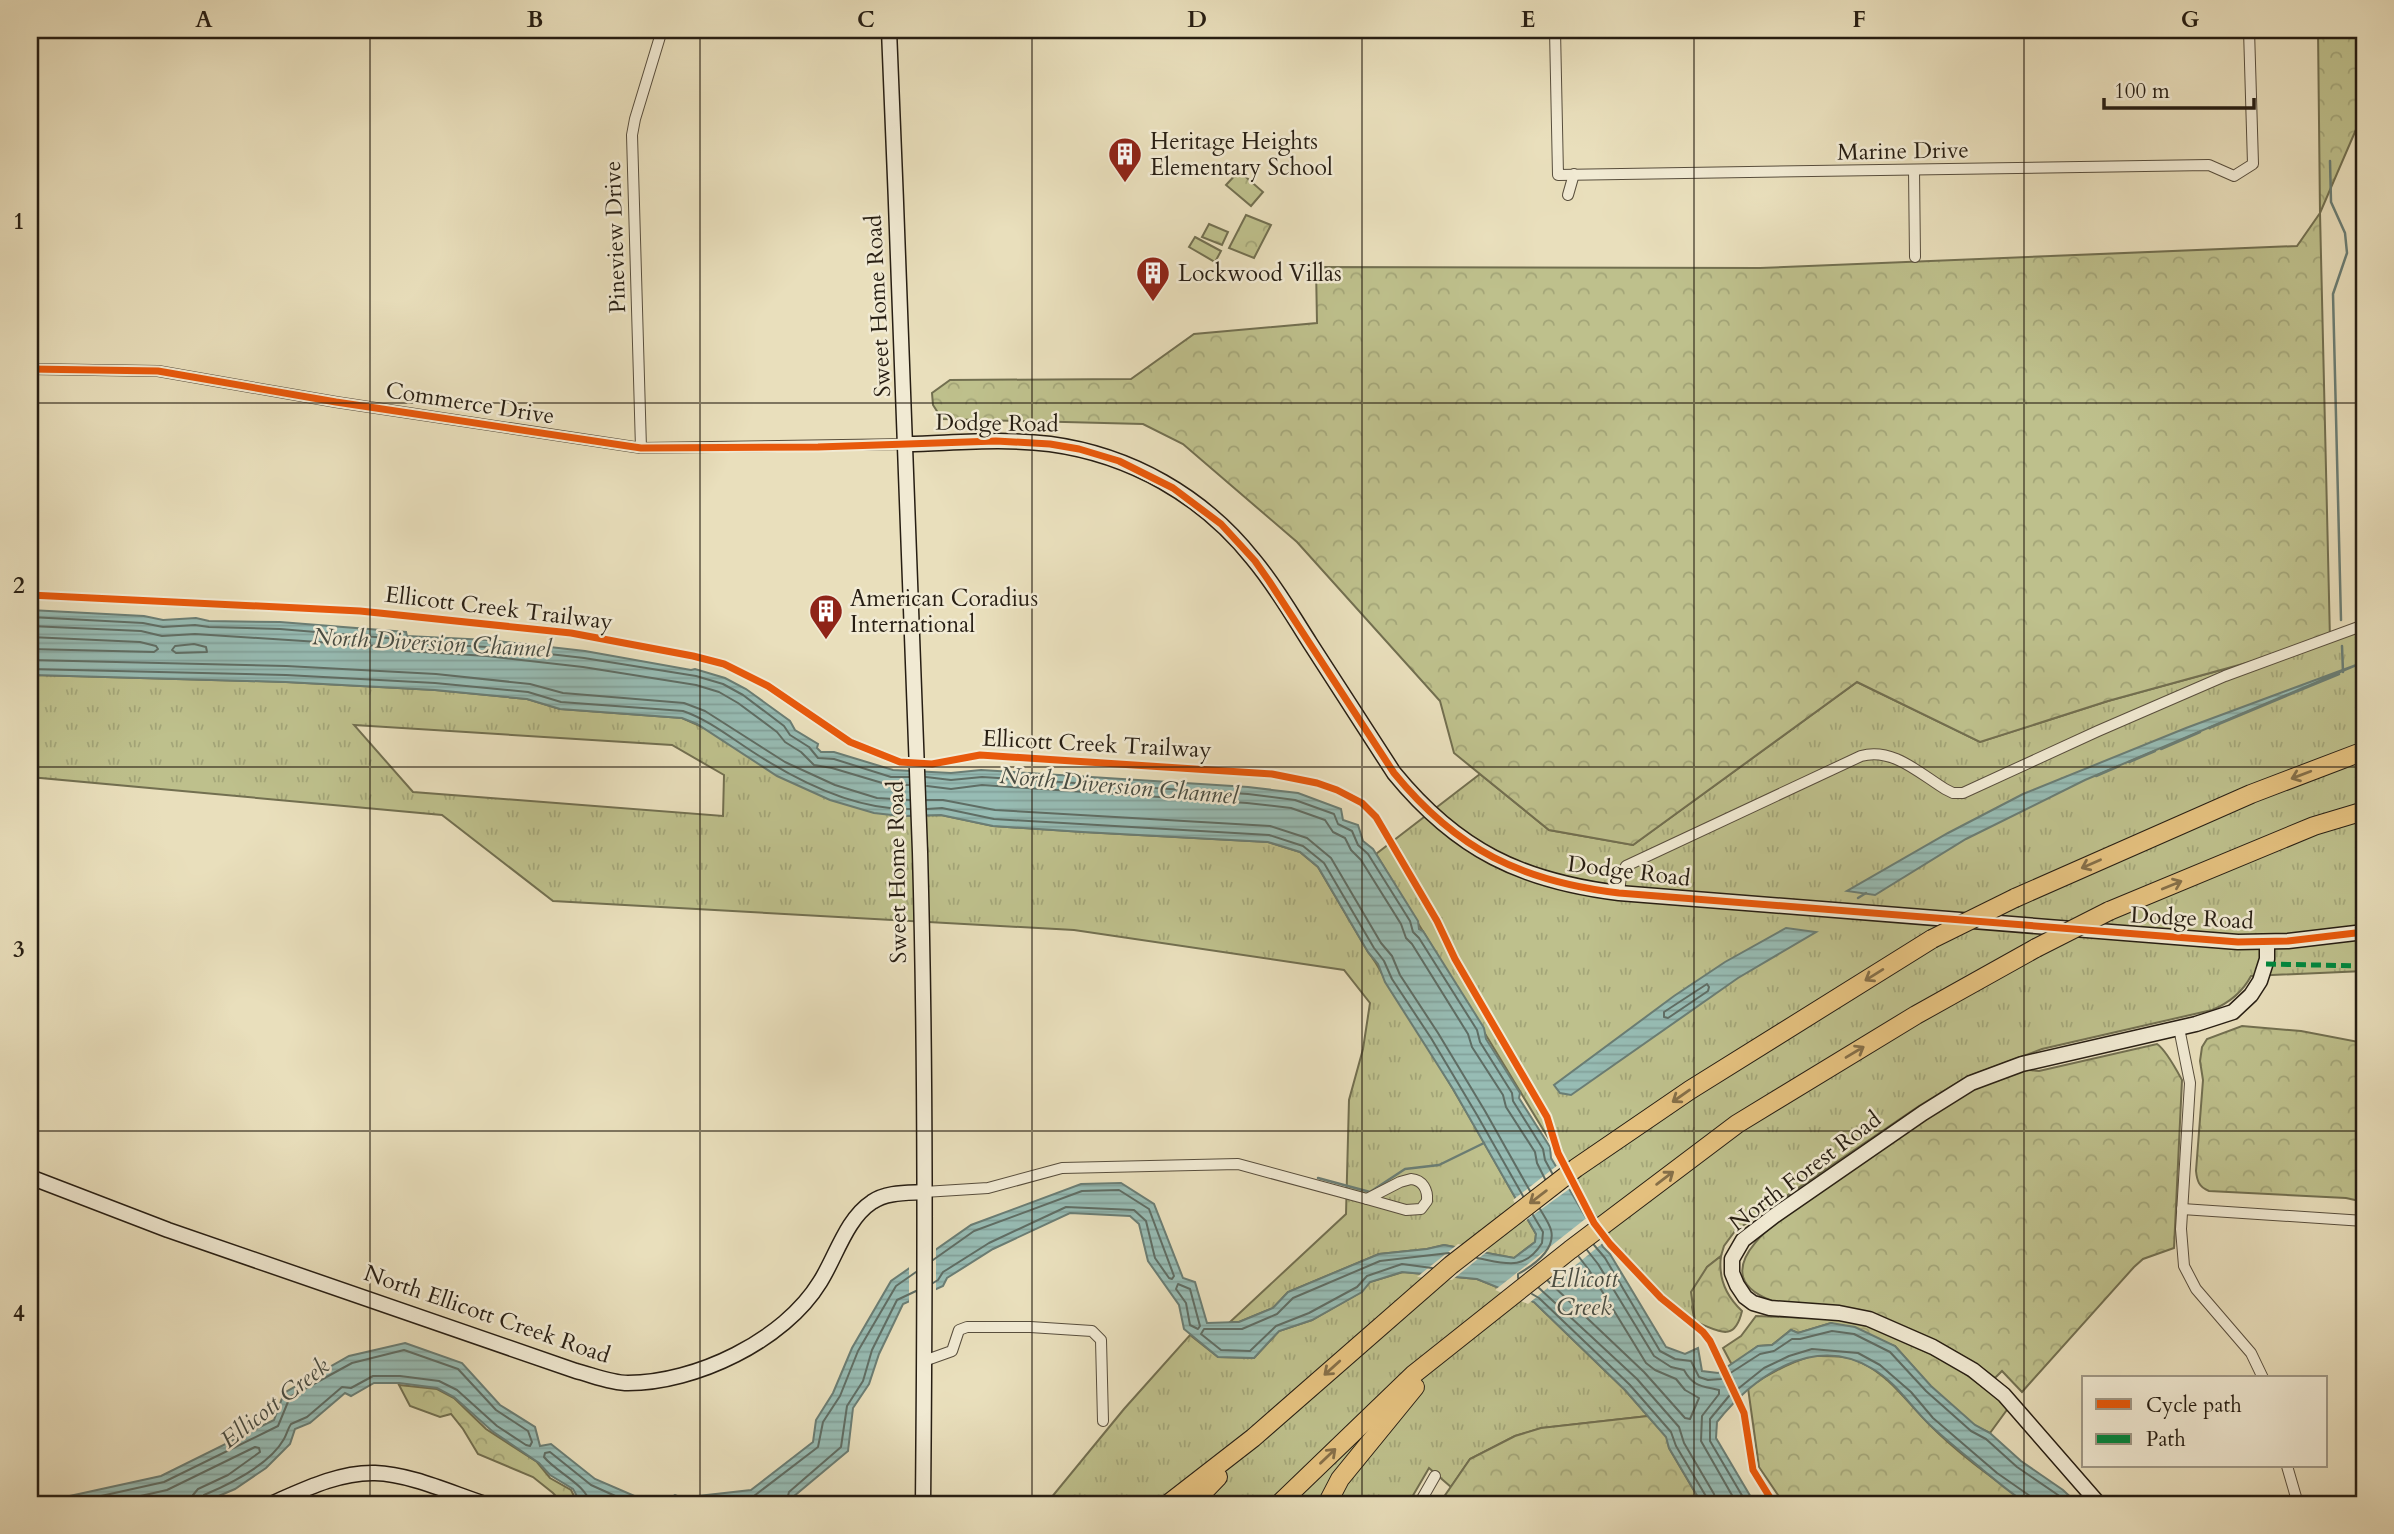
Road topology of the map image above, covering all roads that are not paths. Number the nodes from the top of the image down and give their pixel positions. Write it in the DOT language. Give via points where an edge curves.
graph roads {
  1 [pos="662,30"];
  2 [pos="889,30"];
  3 [pos="1555,30"];
  4 [pos="2249,30"];
  5 [pos="1914,170"];
  6 [pos="1574,174"];
  7 [pos="1568,195"];
  8 [pos="1915,257"];
  9 [pos="30,369"];
  10 [pos="907,444"];
  11 [pos="641,448"];
  12 [pos="2364,625"];
  13 [pos="2364,751"];
  14 [pos="2364,811"];
  15 [pos="1619,893"];
  16 [pos="2364,932"];
  17 [pos="2267,942"];
  18 [pos="2179,1028"];
  19 [pos="30,1177"];
  20 [pos="924,1192"];
  21 [pos="1367,1199"];
  22 [pos="2182,1209"];
  23 [pos="2364,1221"];
  24 [pos="1450,1346"];
  25 [pos="924,1361"];
  26 [pos="2262,1376"];
  27 [pos="1103,1420"];
  28 [pos="1253,1438"];
  29 [pos="2288,1468"];
  30 [pos="1436,1476"];
  31 [pos="271,1504"];
  32 [pos="485,1504"];
  33 [pos="923,1504"];
  34 [pos="1168,1504"];
  35 [pos="1192,1504"];
  36 [pos="1279,1504"];
  37 [pos="1327,1504"];
  38 [pos="1419,1504"];
  39 [pos="2099,1504"];
  40 [pos="2298,1504"];
  1 -- 11 [label="street, Pineview Drive" via="632,135"];
  2 -- 10 [label="street, Sweet Home Road"];
  3 -- 6 [label="street" via="1558,175"];
  4 -- 5 [label="street, Marine Drive" via="2253,164 2234,176 2209,165"];
  5 -- 6 [label="street, Marine Drive"];
  5 -- 8 [label="street"];
  6 -- 7 [label="street"];
  9 -- 11 [label="street, Commerce Drive" via="158,371"];
  10 -- 11 [label="street, Commerce Drive"];
  10 -- 15 [label="street, Dodge Road" via="1020,442 1069,447 1119,461 1180,492 1221,524 1255,561 1394,773 1434,818 1461,839 1518,869 1562,884"];
  10 -- 20 [label="street, Sweet Home Road" via="920,854"];
  12 -- 15 [label="street" via="2225,676 1963,793 1945,789 1885,753 1861,756 1626,866"];
  13 -- 28 [label="highway, one-way, bridge" via="2251,794 1932,939 1690,1090 1593,1157 1383,1323"];
  24 -- 14 [label="highway, one-way, bridge" via="1737,1124 1916,1015 2109,911 2314,826"];
  15 -- 17 [label="street, Dodge Road"];
  16 -- 17 [label="street, Dodge Road"];
  17 -- 18 [label="street, North Forest Road" via="2262,976 2242,1005 2219,1018"];
  18 -- 22 [label="street" via="2190,1083"];
  18 -- 39 [label="street, North Forest Road" via="2022,1064 1971,1083 1753,1231 1732,1259 1737,1285 1753,1303 1869,1319 1973,1370 2004,1395"];
  19 -- 20 [label="street, North Ellicott Creek Road" via="168,1230 576,1371 624,1383 685,1375 759,1341 797,1311 819,1285 864,1208 891,1194"];
  20 -- 21 [label="street, North Ellicott Creek Road" via="988,1188 1062,1168 1238,1164"];
  20 -- 25 [label="street, Sweet Home Road"];
  21 -- 21 [label="street, North Ellicott Creek Road" via="1416,1211 1425,1205 1427,1194 1422,1183 1411,1179"];
  22 -- 23 [label="street"];
  22 -- 26 [label="street" via="2186,1271 2251,1353"];
  36 -- 24 [label="highway, one-way" via="1414,1374"];
  24 -- 37 [label="highway" via="1370,1440"];
  25 -- 27 [label="street" via="952,1351 959,1330 967,1327 1092,1331 1101,1340"];
  25 -- 33 [label="street, Sweet Home Road"];
  28 -- 34 [label="highway"];
  28 -- 35 [label="highway"];
  29 -- 40 [label="street"];
  30 -- 38 [label="street"];
  31 -- 32 [label="street" via="332,1480 373,1473 398,1476"];
}
